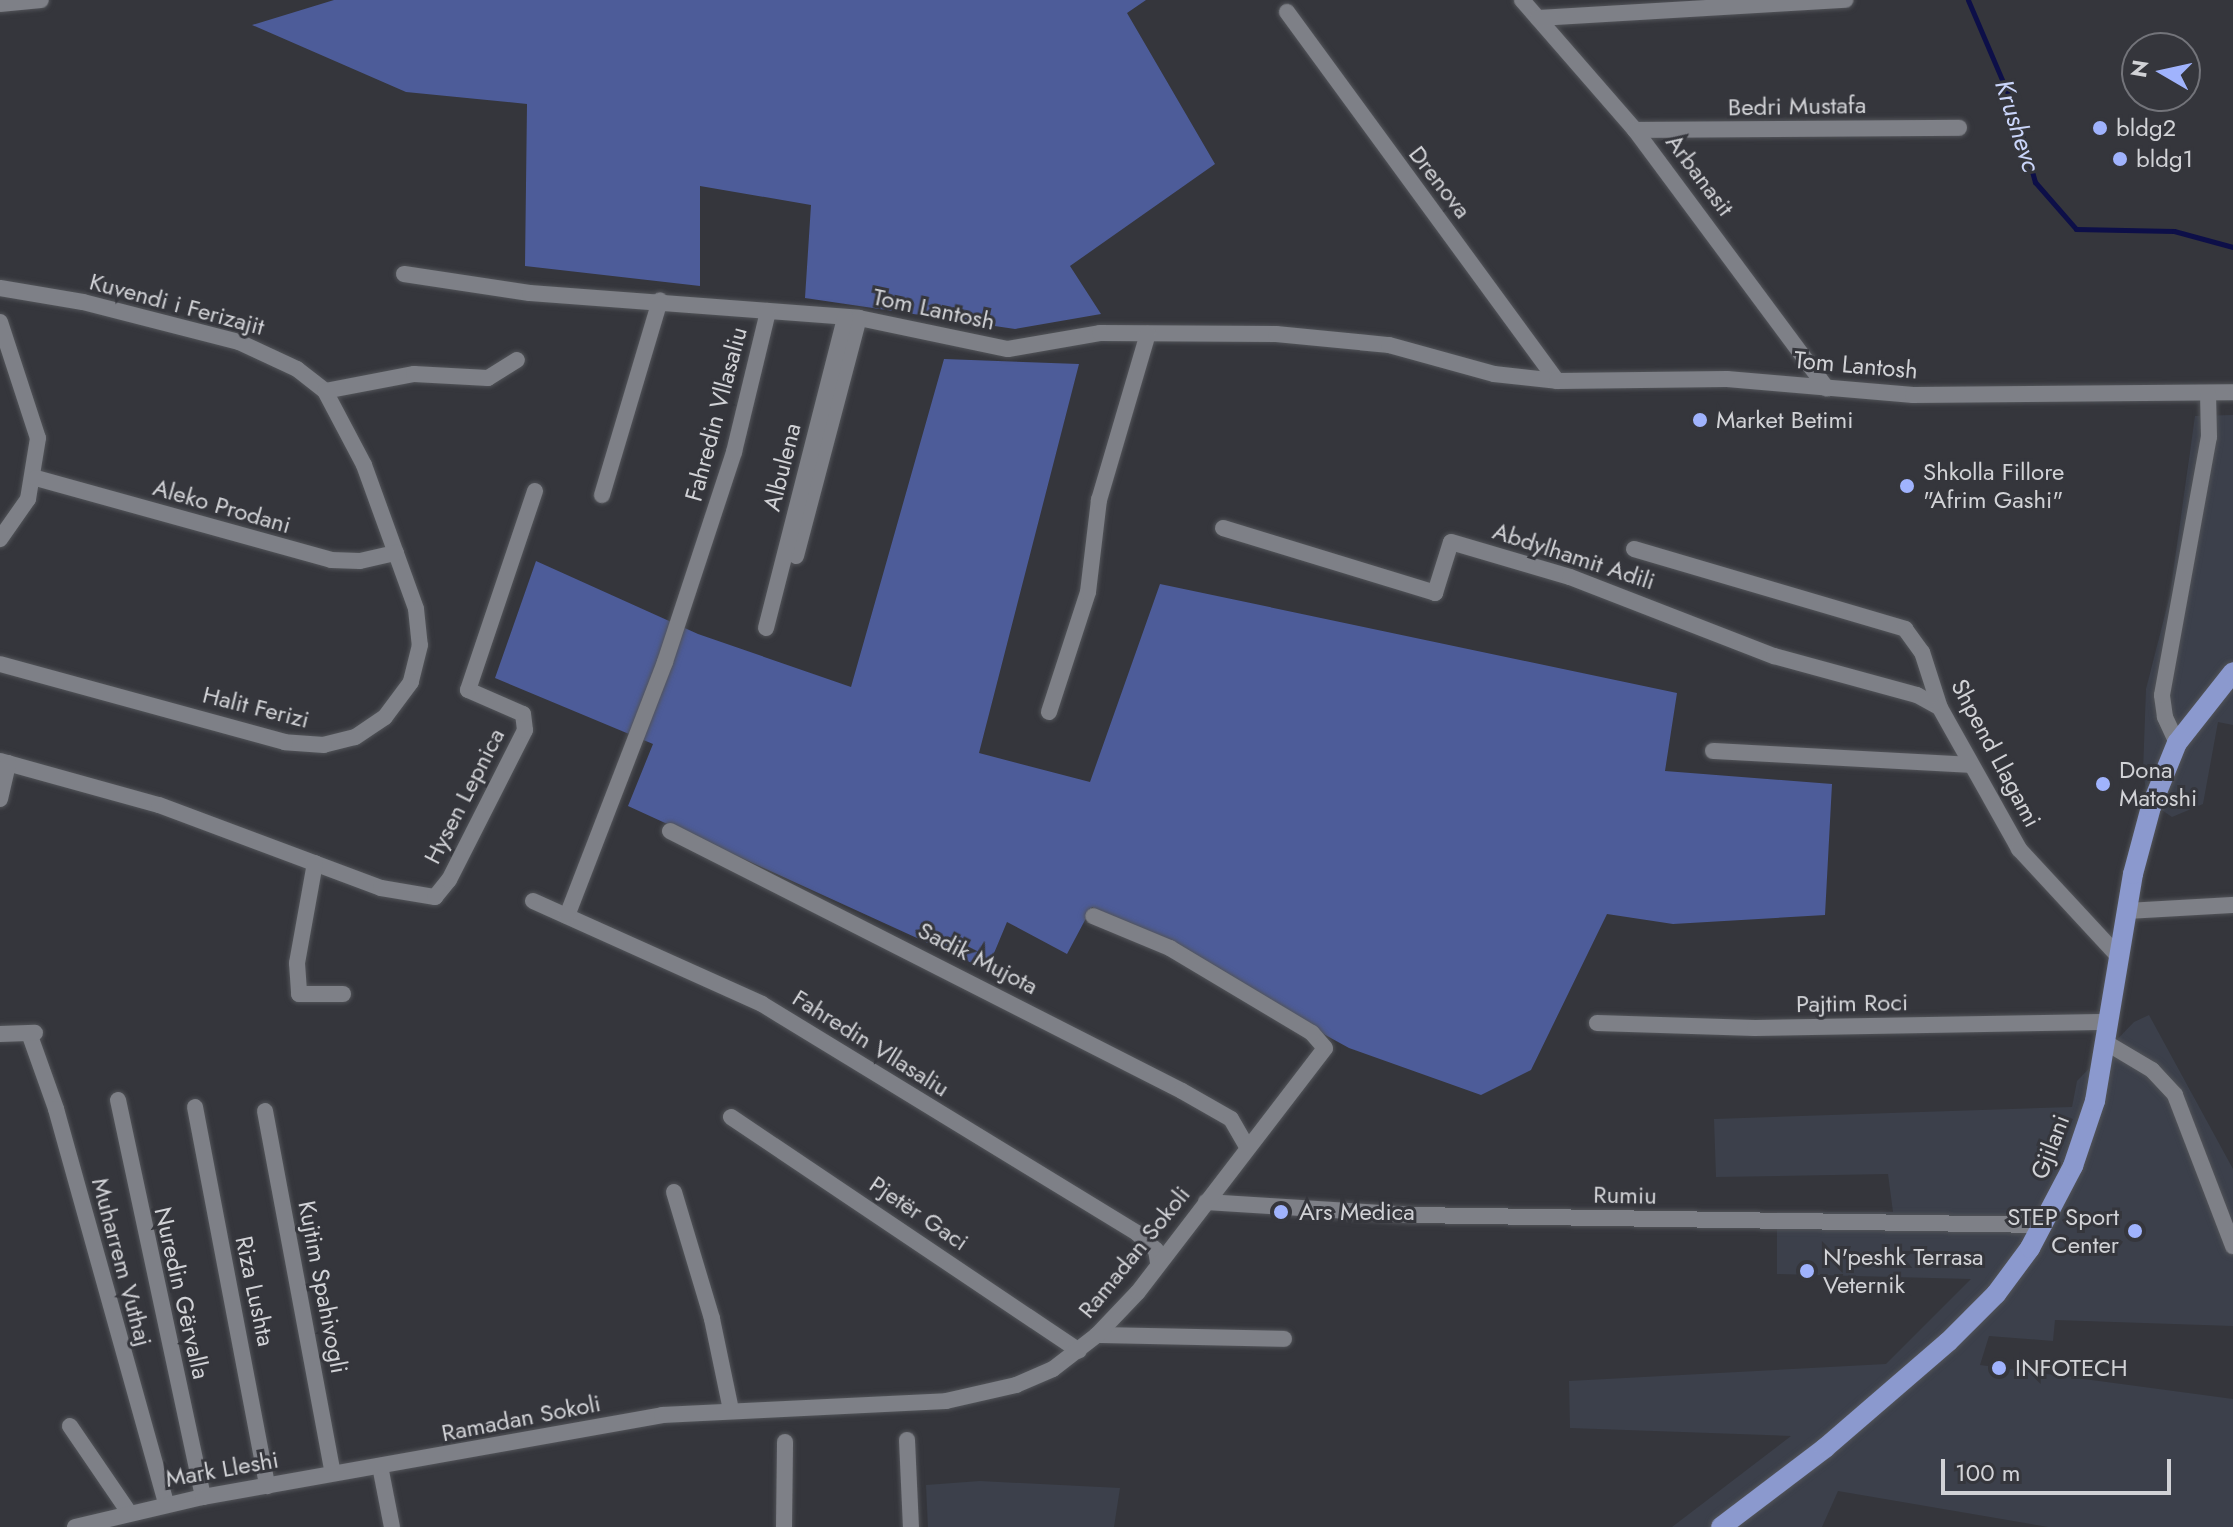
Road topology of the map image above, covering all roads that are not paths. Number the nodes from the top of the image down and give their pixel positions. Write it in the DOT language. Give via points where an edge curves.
graph roads {
  1 [pos="41,0"];
  2 [pos="1522,0"];
  3 [pos="1845,0"];
  4 [pos="0,4"];
  5 [pos="1287,12"];
  6 [pos="1538,18"];
  7 [pos="1959,128"];
  8 [pos="1635,130"];
  9 [pos="404,274"];
  10 [pos="0,288"];
  11 [pos="660,300"];
  12 [pos="768,311"];
  13 [pos="852,317"];
  14 [pos="0,322"];
  15 [pos="1148,334"];
  16 [pos="517,360"];
  17 [pos="1557,381"];
  18 [pos="1827,389"];
  19 [pos="325,391"];
  20 [pos="2233,392"];
  21 [pos="2208,394"];
  22 [pos="36,478"];
  23 [pos="535,491"];
  24 [pos="602,495"];
  25 [pos="1223,528"];
  26 [pos="0,539"];
  27 [pos="1634,549"];
  28 [pos="396,553"];
  29 [pos="791,573"];
  30 [pos="766,628"];
  31 [pos="0,664"];
  32 [pos="2233,672"];
  33 [pos="1940,708"];
  34 [pos="1049,712"];
  35 [pos="2177,743"];
  36 [pos="1713,751"];
  37 [pos="4,762"];
  38 [pos="1970,765"];
  39 [pos="0,799"];
  40 [pos="670,831"];
  41 [pos="315,863"];
  42 [pos="533,901"];
  43 [pos="2233,905"];
  44 [pos="2126,911"];
  45 [pos="567,916"];
  46 [pos="1093,916"];
  47 [pos="2119,957"];
  48 [pos="343,994"];
  49 [pos="1597,1023"];
  50 [pos="2107,1032"];
  51 [pos="0,1034"];
  52 [pos="118,1100"];
  53 [pos="195,1107"];
  54 [pos="265,1111"];
  55 [pos="731,1117"];
  56 [pos="1247,1147"];
  57 [pos="674,1192"];
  58 [pos="1206,1202"];
  59 [pos="2044,1225"];
  60 [pos="2233,1246"];
  61 [pos="1158,1262"];
  62 [pos="1097,1335"];
  63 [pos="1284,1339"];
  64 [pos="1079,1351"];
  65 [pos="731,1410"];
  66 [pos="70,1426"];
  67 [pos="907,1440"];
  68 [pos="785,1442"];
  69 [pos="380,1466"];
  70 [pos="333,1473"];
  71 [pos="267,1486"];
  72 [pos="203,1497"];
  73 [pos="166,1504"];
  74 [pos="128,1511"];
  75 [pos="1729,1526"];
  76 [pos="75,1527"];
  77 [pos="392,1527"];
  78 [pos="784,1527"];
  79 [pos="911,1527"];
  1 -- 4 [label="street"];
  2 -- 6 [label="street, Arbanasit"];
  3 -- 6 [label="street"];
  5 -- 17 [label="street, Drenova"];
  6 -- 8 [label="street, Arbanasit"];
  7 -- 8 [label="street, Bedri Mustafa"];
  8 -- 18 [label="street, Arbanasit"];
  9 -- 11 [label="street, Tom Lantosh" via="530,293"];
  10 -- 19 [label="street, Kuvendi i Ferizajit" via="94,305 239,342 297,369"];
  11 -- 12 [label="street, Tom Lantosh"];
  11 -- 24 [label="street"];
  12 -- 13 [label="street, Tom Lantosh"];
  12 -- 45 [label="street, Fahredin Vllasaliu" via="734,452 670,648"];
  13 -- 15 [label="street, Tom Lantosh" via="1008,349 1100,333"];
  13 -- 29 [label="street, Albulena"];
  13 -- 30 [label="street, Albulena"];
  14 -- 22 [label="street" via="34,416"];
  15 -- 17 [label="street, Tom Lantosh" via="1352,340 1494,374"];
  15 -- 34 [label="street" via="1099,500 1088,592"];
  16 -- 19 [label="street" via="488,378 414,374"];
  17 -- 18 [label="street, Tom Lantosh" via="1727,379"];
  18 -- 21 [label="street, Tom Lantosh" via="1927,396"];
  19 -- 28 [label="street, Halit Ferizi" via="349,429"];
  20 -- 21 [label="street, Tom Lantosh"];
  21 -- 35 [label="street" via="2209,437 2162,695"];
  22 -- 26 [label="street" via="20,515"];
  22 -- 28 [label="street, Aleko Prodani" via="331,560 360,561"];
  23 -- 41 [label="street, Hysen Lepnica" via="468,690 523,714 525,730 449,880 435,897 426,898"];
  25 -- 33 [label="street, Abdylhamit Adili" via="1435,593 1451,542 1570,577 1774,656 1917,695"];
  27 -- 33 [label="street, Shpend Llagami" via="1895,623 1922,652"];
  28 -- 31 [label="street, Halit Ferizi" via="416,609 418,663 385,717 338,742 285,742"];
  32 -- 35 [label="main road, Gjilani"];
  33 -- 38 [label="street, Shpend Llagami"];
  35 -- 44 [label="main road, Gjilani" via="2141,838"];
  36 -- 38 [label="street"];
  37 -- 39 [label="street"];
  37 -- 41 [label="street, Hysen Lepnica" via="159,805"];
  38 -- 47 [label="street, Shpend Llagami" via="2019,849"];
  40 -- 56 [label="street, Sadik Mujota" via="1182,1091 1231,1119"];
  41 -- 48 [label="street" via="297,963 299,994"];
  42 -- 45 [label="street, Fahredin Vllasaliu"];
  43 -- 44 [label="street"];
  44 -- 47 [label="main road, Gjilani"];
  45 -- 61 [label="street, Fahredin Vllasaliu" via="732,990 820,1038 1137,1233 1156,1250"];
  46 -- 56 [label="street, Ramadan Sokoli" via="1181,954 1312,1033 1325,1048"];
  47 -- 50 [label="main road, Gjilani"];
  49 -- 50 [label="street, Pajtim Roci"];
  50 -- 59 [label="main road, Gjilani" via="2083,1139"];
  50 -- 60 [label="street" via="2175,1095"];
  51 -- 73 [label="street, Muharrem Vuthaj" via="32,1033"];
  52 -- 72 [label="street, Nuredin Gërvalla"];
  53 -- 71 [label="street, Riza Lushta"];
  54 -- 70 [label="street, Kujtim Spahivogli"];
  55 -- 64 [label="street, Pjetër Gaci"];
  56 -- 58 [label="street, Ramadan Sokoli"];
  57 -- 65 [label="street" via="712,1319"];
  58 -- 59 [label="street, Rumiu" via="1413,1215"];
  58 -- 61 [label="street, Ramadan Sokoli"];
  59 -- 75 [label="main road, Gjilani" via="2001,1288 1948,1342"];
  61 -- 62 [label="street, Ramadan Sokoli"];
  62 -- 63 [label="street"];
  62 -- 64 [label="street, Ramadan Sokoli"];
  64 -- 65 [label="street, Ramadan Sokoli" via="1016,1385 946,1401"];
  65 -- 69 [label="street, Ramadan Sokoli" via="662,1415"];
  66 -- 74 [label="street"];
  67 -- 79 [label="street"];
  68 -- 78 [label="street"];
  69 -- 70 [label="street, Mark Lleshi"];
  69 -- 77 [label="street"];
  70 -- 71 [label="street, Mark Lleshi"];
  71 -- 72 [label="street, Mark Lleshi"];
  72 -- 73 [label="street, Mark Lleshi"];
  73 -- 74 [label="street, Mark Lleshi"];
  74 -- 76 [label="street, Mark Lleshi"];
}
